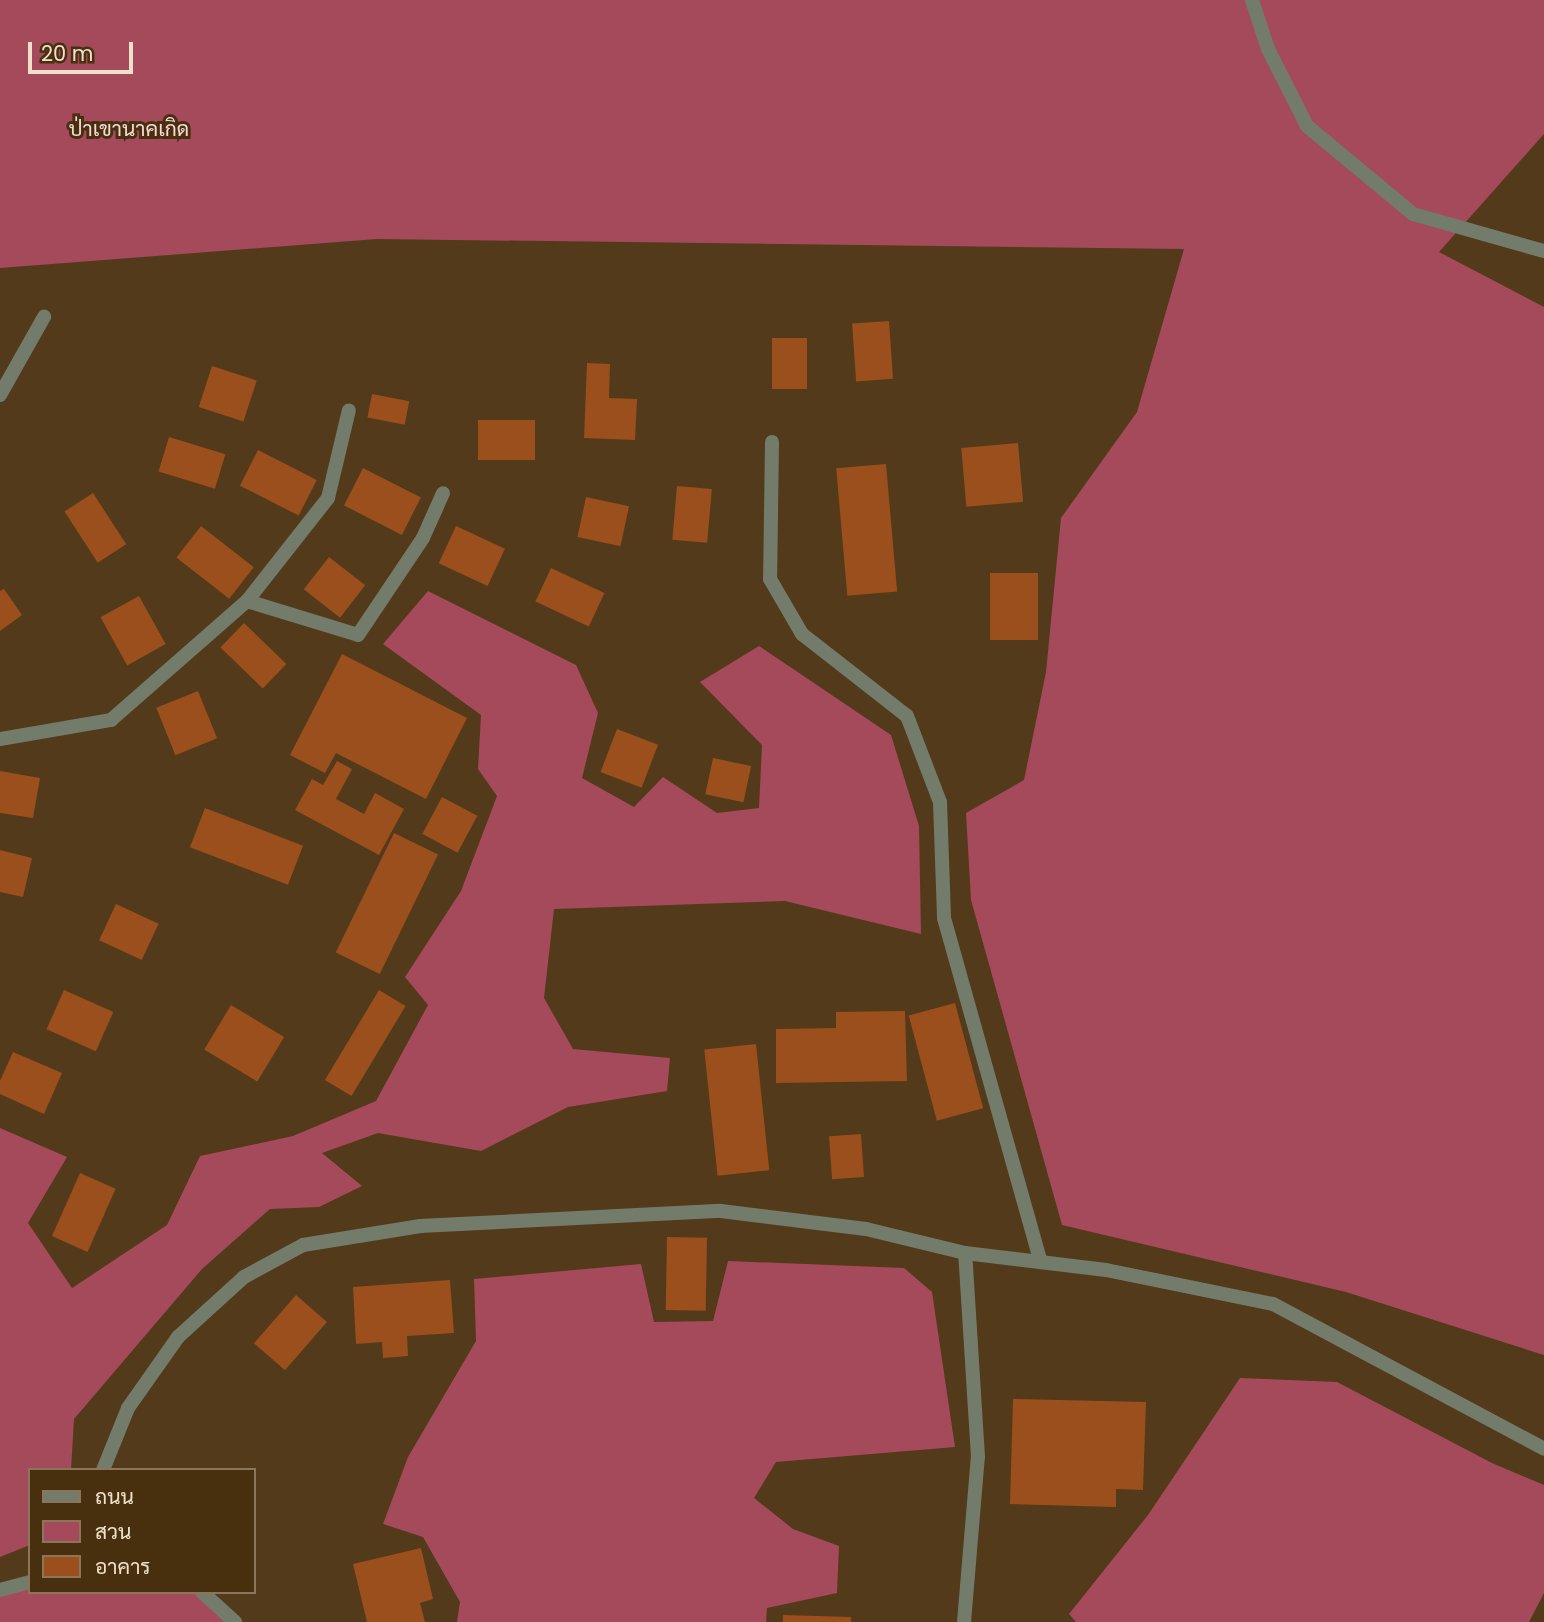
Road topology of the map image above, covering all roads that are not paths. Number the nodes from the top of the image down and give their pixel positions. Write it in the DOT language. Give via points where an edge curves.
graph roads {
  1 [pos="1252,0"];
  2 [pos="1544,251"];
  3 [pos="44,317"];
  4 [pos="0,396"];
  5 [pos="349,410"];
  6 [pos="772,442"];
  7 [pos="443,493"];
  8 [pos="247,601"];
  9 [pos="0,738"];
  10 [pos="965,1253"];
  11 [pos="1041,1262"];
  12 [pos="1544,1448"];
  13 [pos="104,1468"];
  14 [pos="28,1583"];
  15 [pos="0,1590"];
  16 [pos="204,1594"];
  17 [pos="235,1622"];
  18 [pos="964,1622"];
  1 -- 2 [label="street" via="1268,49 1307,126 1413,214"];
  3 -- 4 [label="street"];
  5 -- 8 [label="street" via="328,498"];
  6 -- 11 [label="street" via="770,579 802,634 907,716 940,802 944,918"];
  7 -- 8 [label="street" via="424,538 358,635"];
  8 -- 9 [label="street" via="111,720"];
  10 -- 11 [label="street"];
  10 -- 13 [label="street" via="866,1229 721,1211 420,1226 303,1245 244,1277 178,1337 128,1408"];
  10 -- 18 [label="street" via="978,1457"];
  11 -- 12 [label="street" via="1106,1270 1273,1304"];
  14 -- 15 [label="street"];
  16 -- 17 [label="street"];
}
